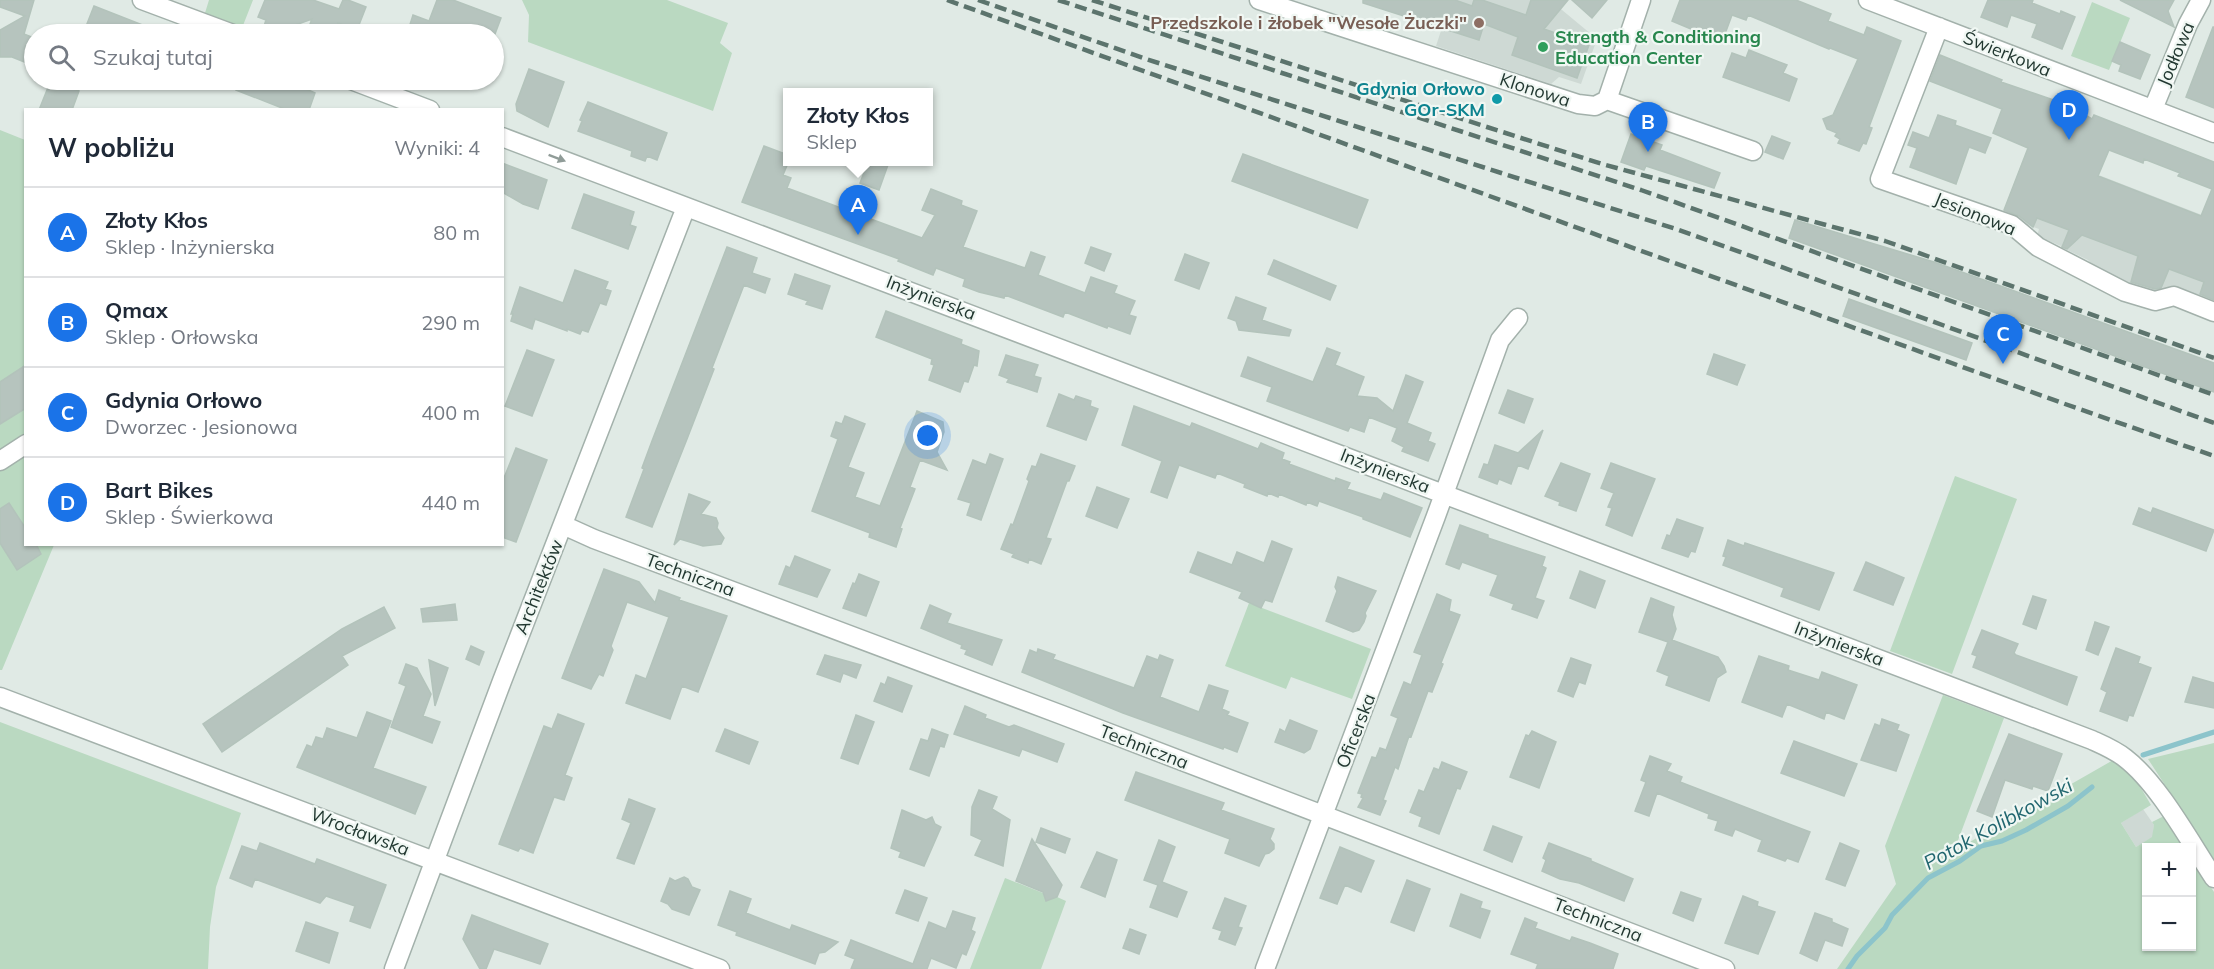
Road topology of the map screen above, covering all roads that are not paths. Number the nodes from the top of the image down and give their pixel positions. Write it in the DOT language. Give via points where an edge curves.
graph roads {
  1 [pos="142,0"];
  2 [pos="1258,0"];
  3 [pos="1641,0"];
  4 [pos="1869,0"];
  5 [pos="2201,0"];
  6 [pos="206,24"];
  7 [pos="1939,27"];
  8 [pos="377,90"];
  9 [pos="1607,100"];
  10 [pos="425,108"];
  11 [pos="2153,109"];
  12 [pos="2214,133"];
  13 [pos="504,138"];
  14 [pos="1753,151"];
  15 [pos="686,207"];
  16 [pos="2214,312"];
  17 [pos="1518,318"];
  18 [pos="24,445"];
  19 [pos="0,461"];
  20 [pos="1444,493"];
  21 [pos="563,525"];
  22 [pos="0,697"];
  23 [pos="1324,816"];
  24 [pos="435,861"];
  25 [pos="2214,878"];
  26 [pos="394,969"];
  27 [pos="720,969"];
  28 [pos="1265,969"];
  29 [pos="1725,969"];
  1 -- 6 [label="street"];
  2 -- 9 [label="street, Klonowa" via="1578,104 1595,106"];
  3 -- 9 [label="street"];
  4 -- 7 [label="street, Świerkowa"];
  5 -- 11 [label="street, Jodłowa"];
  7 -- 11 [label="street, Świerkowa"];
  7 -- 16 [label="street, Jesionowa" via="1880,179 2012,225 2038,247 2125,292 2155,301 2174,296"];
  8 -- 10 [label="street"];
  9 -- 14 [label="street"];
  11 -- 12 [label="street, Świerkowa"];
  13 -- 15 [label="street, Inżynierska, one-way"];
  15 -- 20 [label="street, Inżynierska"];
  15 -- 21 [label="street, Architektów"];
  17 -- 20 [label="street, Oficerska" via="1500,340"];
  18 -- 19 [label="street"];
  20 -- 23 [label="street, Oficerska"];
  20 -- 25 [label="street, Inżynierska" via="2109,748 2125,758 2156,791"];
  21 -- 23 [label="street, Techniczna"];
  21 -- 24 [label="street, Architektów"];
  22 -- 24 [label="street, Wrocławska"];
  23 -- 28 [label="street, Oficerska"];
  23 -- 29 [label="street, Techniczna"];
  24 -- 26 [label="street, Architektów"];
  24 -- 27 [label="street, Wrocławska"];
}
